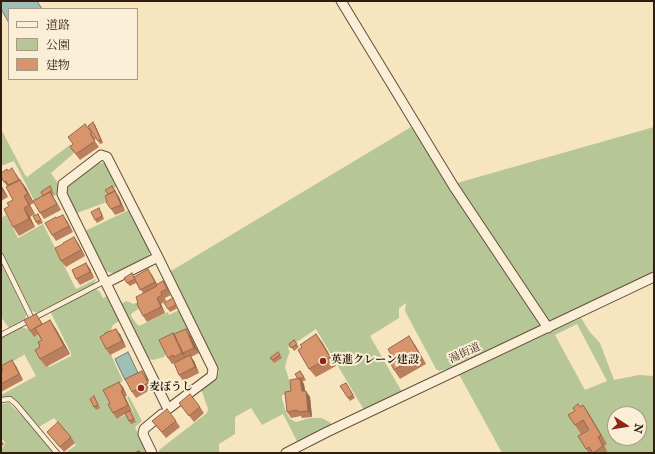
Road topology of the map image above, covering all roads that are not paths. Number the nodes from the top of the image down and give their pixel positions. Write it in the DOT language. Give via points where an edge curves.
graph roads {
  1 [pos="341,1"];
  2 [pos="1,256"];
  3 [pos="158,257"];
  4 [pos="654,277"];
  5 [pos="106,282"];
  6 [pos="32,319"];
  7 [pos="548,328"];
  8 [pos="1,335"];
  9 [pos="1,400"];
  10 [pos="168,409"];
  11 [pos="57,453"];
  12 [pos="152,453"];
  13 [pos="286,453"];
  1 -- 7 [label="street" via="454,187"];
  2 -- 6 [label="lane"];
  3 -- 5 [label="street"];
  3 -- 5 [label="street" via="107,157 101,155 63,184 62,194"];
  3 -- 10 [label="street" via="213,369 212,376"];
  4 -- 7 [label="street, 湯街道"];
  5 -- 6 [label="lane"];
  5 -- 10 [label="street"];
  6 -- 8 [label="lane"];
  7 -- 13 [label="street, 湯街道"];
  9 -- 11 [label="lane" via="10,400 16,404"];
  10 -- 12 [label="street" via="144,429 143,434"];
}
